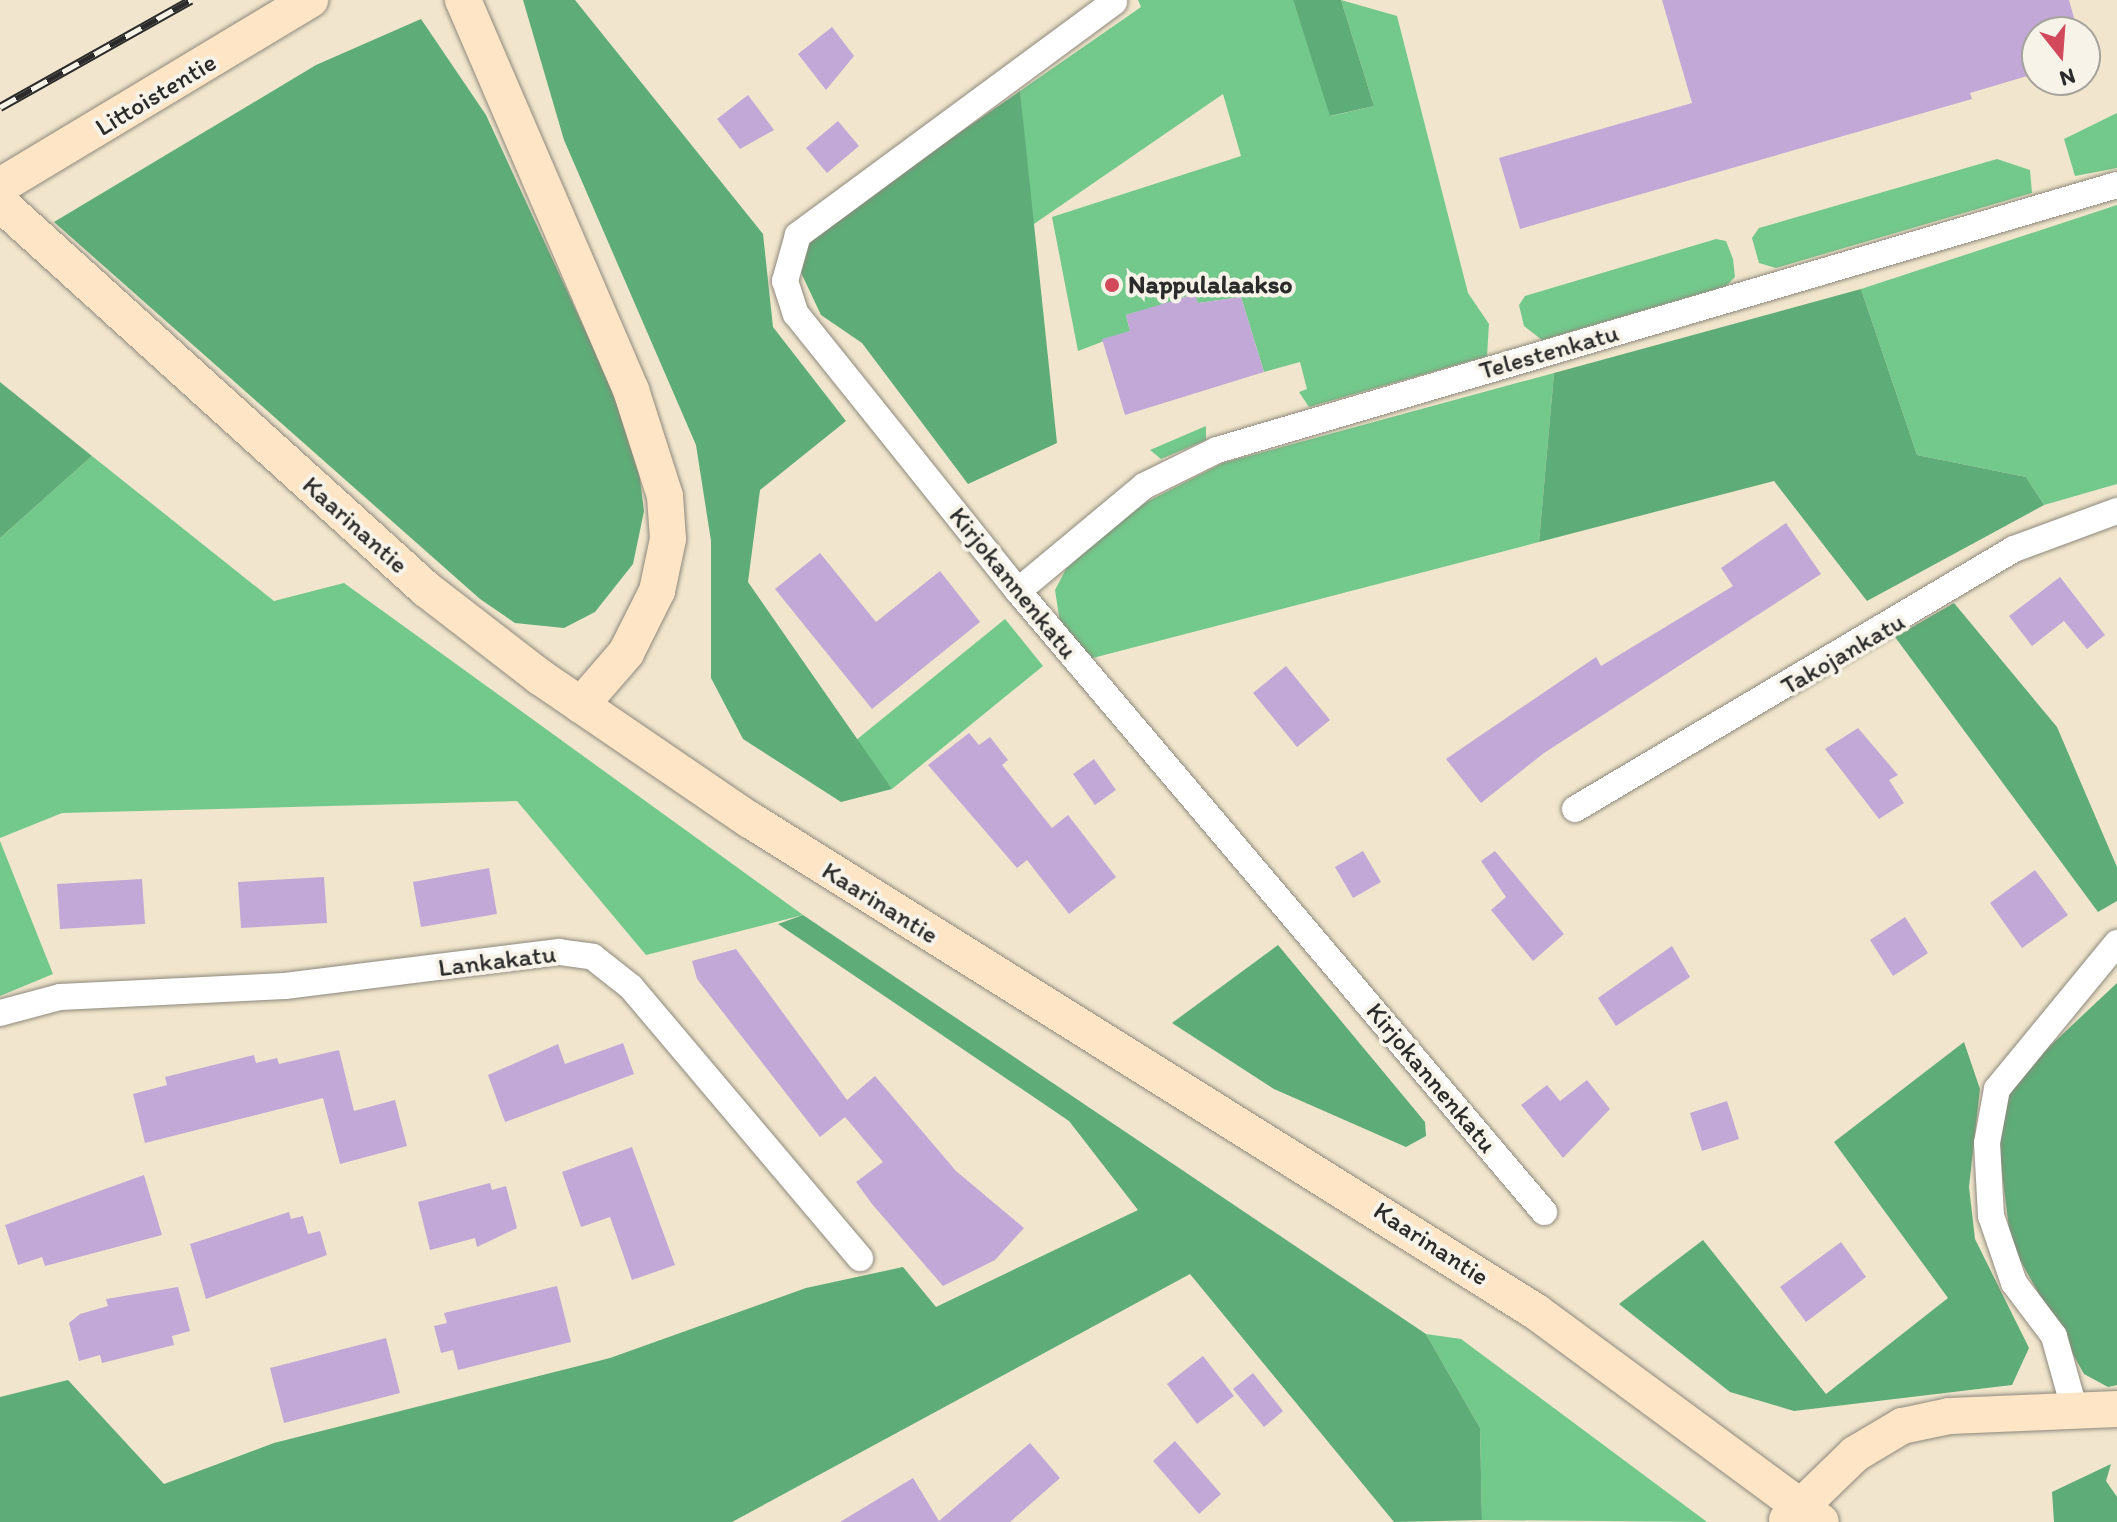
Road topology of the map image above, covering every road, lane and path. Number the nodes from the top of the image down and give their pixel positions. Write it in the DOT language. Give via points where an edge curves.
graph roads {
  1 [pos="310,0"];
  2 [pos="463,0"];
  3 [pos="1114,2"];
  4 [pos="2117,185"];
  5 [pos="0,186"];
  6 [pos="0,203"];
  7 [pos="2117,511"];
  8 [pos="1018,591"];
  9 [pos="581,705"];
  10 [pos="1575,809"];
  11 [pos="2117,943"];
  12 [pos="0,1013"];
  13 [pos="1544,1212"];
  14 [pos="860,1258"];
  15 [pos="2117,1409"];
  16 [pos="2076,1415"];
  17 [pos="1803,1516"];
  1 -- 5 [label="main road, Littoistentie"];
  2 -- 9 [label="main road" via="631,390 665,496 668,539 657,591 626,653"];
  3 -- 8 [label="street, Kirjokannenkatu" via="798,235 787,255 785,281 796,314"];
  4 -- 8 [label="street, Telestenkatu" via="1217,450 1144,486"];
  6 -- 9 [label="main road, Kaarinantie" via="426,589"];
  7 -- 10 [label="street, Takojankatu" via="2014,549"];
  8 -- 13 [label="street, Kirjokannenkatu"];
  9 -- 17 [label="main road, Kaarinantie" via="763,828 1535,1311"];
  11 -- 16 [label="street" via="1997,1089 1987,1143 1991,1216 2014,1283 2054,1336"];
  12 -- 14 [label="street, Lankakatu" via="78,995 285,986 559,952 593,957 631,987"];
  15 -- 16 [label="main road"];
  16 -- 17 [label="main road" via="1950,1416 1902,1426 1855,1454"];
}
